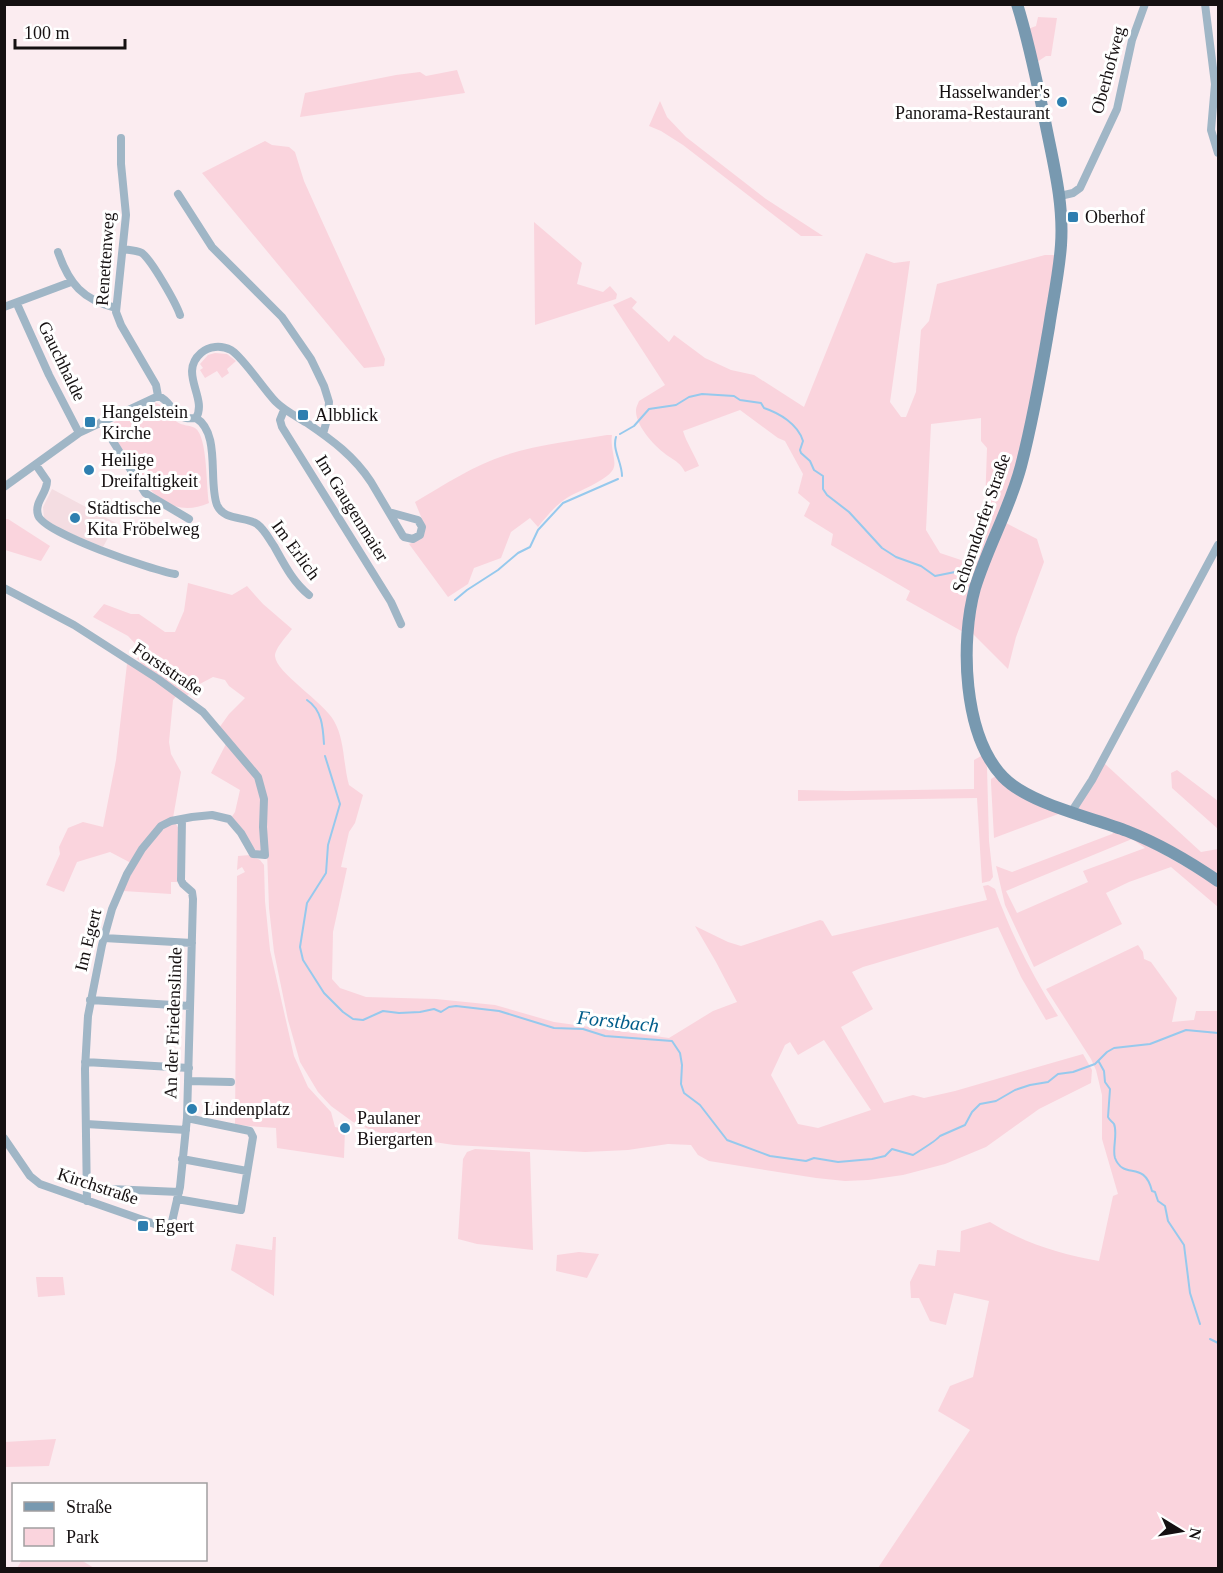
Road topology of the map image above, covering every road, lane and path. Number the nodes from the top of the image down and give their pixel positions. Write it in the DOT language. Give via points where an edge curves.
graph roads {
  1 [pos="1017,4"];
  2 [pos="1145,4"];
  3 [pos="1205,4"];
  4 [pos="121,138"];
  5 [pos="1218,153"];
  6 [pos="178,194"];
  7 [pos="1060,196"];
  8 [pos="123,249"];
  9 [pos="58,252"];
  10 [pos="71,282"];
  11 [pos="17,304"];
  12 [pos="4,307"];
  13 [pos="116,308"];
  14 [pos="180,315"];
  15 [pos="158,396"];
  16 [pos="284,410"];
  17 [pos="196,418"];
  18 [pos="101,422"];
  19 [pos="80,433"];
  20 [pos="322,434"];
  21 [pos="36,465"];
  22 [pos="4,488"];
  23 [pos="389,512"];
  24 [pos="189,519"];
  25 [pos="1218,545"];
  26 [pos="175,574"];
  27 [pos="4,588"];
  28 [pos="309,595"];
  29 [pos="401,624"];
  30 [pos="1072,811"];
  31 [pos="182,819"];
  32 [pos="265,855"];
  33 [pos="1218,880"];
  34 [pos="104,938"];
  35 [pos="192,943"];
  36 [pos="90,1000"];
  37 [pos="190,1006"];
  38 [pos="85,1062"];
  39 [pos="189,1068"];
  40 [pos="189,1081"];
  41 [pos="231,1082"];
  42 [pos="187,1118"];
  43 [pos="86,1124"];
  44 [pos="186,1130"];
  45 [pos="4,1138"];
  46 [pos="182,1160"];
  47 [pos="247,1171"];
  48 [pos="87,1188"];
  49 [pos="178,1195"];
  50 [pos="87,1201"];
  51 [pos="166,1228"];
  1 -- 7 [label="main road, Schorndorfer Straße"];
  2 -- 7 [label="street, Oberhofweg" via="1111,125 1080,188"];
  3 -- 5 [label="street" via="1215,84 1211,130"];
  4 -- 8 [label="street, Renettenweg" via="126,215"];
  6 -- 20 [label="street" via="212,247 282,317 311,359 328,399"];
  7 -- 30 [label="main road, Schorndorfer Straße" via="1060,255 1030,429 1014,491 973,598 968,664 978,732 992,763 1018,789"];
  8 -- 13 [label="street, Renettenweg"];
  8 -- 14 [label="street" via="146,257"];
  9 -- 10 [label="street"];
  10 -- 11 [label="street"];
  10 -- 13 [label="street" via="93,300"];
  11 -- 12 [label="street"];
  11 -- 19 [label="street, Gauchhalde"];
  13 -- 15 [label="street, Renettenweg"];
  15 -- 17 [label="street, Renettenweg" via="178,415"];
  15 -- 18 [label="street"];
  16 -- 17 [label="street" via="236,354 216,347 201,353 193,364 192,382 199,408"];
  16 -- 20 [label="street"];
  16 -- 29 [label="street, Im Gaugenmaier" via="282,427"];
  17 -- 28 [label="street, Im Erlich" via="207,430 216,500 223,513 260,526 298,585"];
  18 -- 19 [label="street"];
  18 -- 24 [label="street" via="145,493"];
  19 -- 21 [label="street"];
  20 -- 23 [label="street" via="356,461"];
  21 -- 22 [label="street"];
  21 -- 26 [label="street" via="47,481 37,507 43,524 95,548"];
  25 -- 30 [label="street"];
  27 -- 32 [label="street, Forststraße" via="74,625 202,712 258,777 264,799"];
  30 -- 33 [label="main road, Schorndorfer Straße" via="1146,839"];
  31 -- 32 [label="street, Im Egert" via="212,815 229,819 253,854"];
  31 -- 34 [label="street, Im Egert" via="161,826 138,855 117,897"];
  31 -- 35 [label="street, An der Friedenslinde" via="181,880 192,893"];
  34 -- 35 [label="street"];
  34 -- 36 [label="street, Im Egert"];
  35 -- 37 [label="street, An der Friedenslinde"];
  36 -- 37 [label="street"];
  36 -- 38 [label="street, Im Egert"];
  37 -- 39 [label="street, An der Friedenslinde"];
  38 -- 39 [label="street"];
  38 -- 43 [label="street, Im Egert"];
  39 -- 40 [label="street, An der Friedenslinde"];
  40 -- 41 [label="street"];
  40 -- 42 [label="street, An der Friedenslinde"];
  42 -- 44 [label="street, An der Friedenslinde"];
  42 -- 47 [label="street" via="251,1132"];
  43 -- 44 [label="street"];
  43 -- 48 [label="street, Im Egert"];
  44 -- 46 [label="street, An der Friedenslinde"];
  45 -- 50 [label="street, Kirchstraße" via="36,1182"];
  46 -- 47 [label="street"];
  46 -- 49 [label="street, An der Friedenslinde"];
  47 -- 49 [label="street" via="241,1210"];
  48 -- 49 [label="street"];
  48 -- 50 [label="street, Im Egert"];
  49 -- 51 [label="street, An der Friedenslinde" via="172,1224"];
  50 -- 51 [label="street, Kirchstraße"];
}
